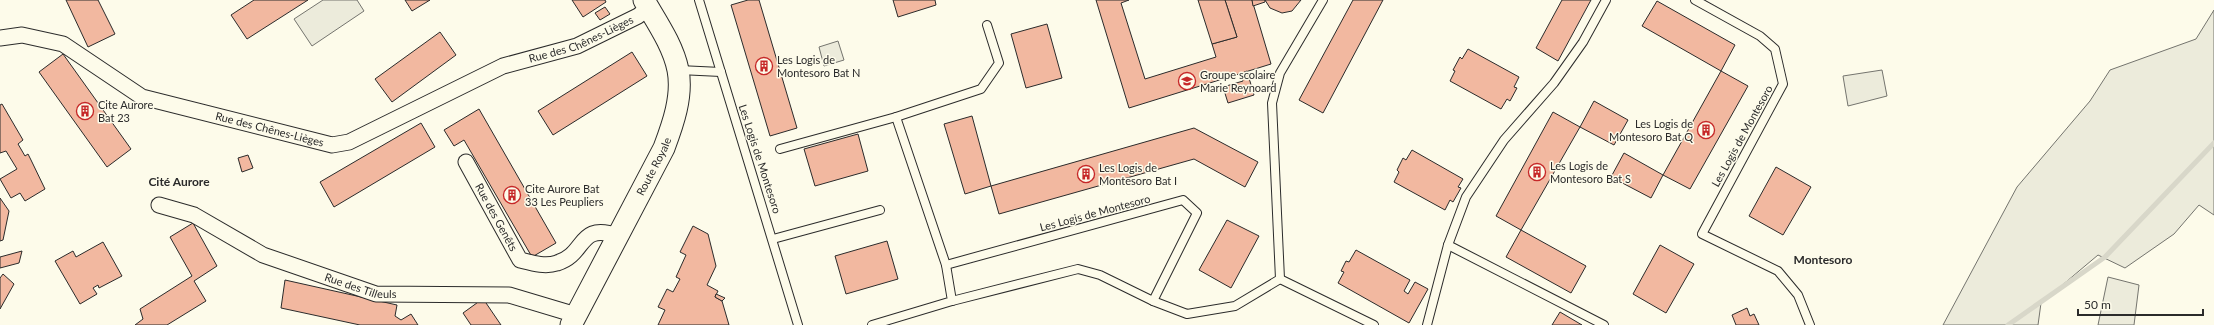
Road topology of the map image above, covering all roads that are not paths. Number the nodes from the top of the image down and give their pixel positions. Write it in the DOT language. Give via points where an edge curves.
graph roads {
  1 [pos="699,0"];
  2 [pos="1323,0"];
  3 [pos="1606,0"];
  4 [pos="1695,0"];
  5 [pos="646,4"];
  6 [pos="987,25"];
  7 [pos="0,38"];
  8 [pos="678,70"];
  9 [pos="721,72"];
  10 [pos="896,117"];
  11 [pos="780,148"];
  12 [pos="466,162"];
  13 [pos="159,205"];
  14 [pos="880,210"];
  15 [pos="618,236"];
  16 [pos="773,239"];
  17 [pos="1448,245"];
  18 [pos="946,265"];
  19 [pos="1280,279"];
  20 [pos="952,301"];
  21 [pos="1153,301"];
  22 [pos="573,320"];
  23 [pos="798,325"];
  24 [pos="872,325"];
  25 [pos="1374,325"];
  26 [pos="1427,325"];
  27 [pos="1604,325"];
  28 [pos="1810,325"];
  1 -- 9 [label="lane, Les Logis de Montesoro"];
  2 -- 19 [label="lane" via="1280,73 1272,103"];
  3 -- 17 [label="lane" via="1583,42 1554,82 1504,140 1466,197"];
  4 -- 28 [label="lane, Les Logis de Montesoro" via="1760,36 1775,49 1783,84 1702,234 1778,271 1798,295"];
  5 -- 7 [label="street, Rue des Chênes-Lièges" via="638,16 577,46 503,66 349,142 332,145 142,97 64,44 22,35"];
  5 -- 8 [label="main road, Route Royale" via="667,42"];
  6 -- 10 [label="lane" via="998,63 981,89"];
  8 -- 9 [label="lane"];
  8 -- 15 [label="main road, Route Royale" via="674,121 664,148"];
  9 -- 16 [label="lane, Les Logis de Montesoro"];
  10 -- 11 [label="lane"];
  10 -- 18 [label="lane"];
  12 -- 15 [label="street, Rue des Genêts" via="520,260 538,265 557,263 574,252 590,234 602,230"];
  13 -- 22 [label="street, Rue des Tilleuls" via="194,215 263,254 376,294 509,295"];
  14 -- 16 [label="lane"];
  15 -- 22 [label="main road, Route Royale"];
  16 -- 23 [label="lane, Les Logis de Montesoro"];
  17 -- 26 [label="lane"];
  17 -- 27 [label="lane"];
  18 -- 20 [label="lane"];
  18 -- 21 [label="lane, Les Logis de Montesoro" via="1183,200 1197,213"];
  19 -- 21 [label="lane" via="1234,306 1218,310 1187,314"];
  19 -- 25 [label="lane"];
  20 -- 21 [label="lane" via="1078,269 1100,275"];
  20 -- 24 [label="lane"];
}
